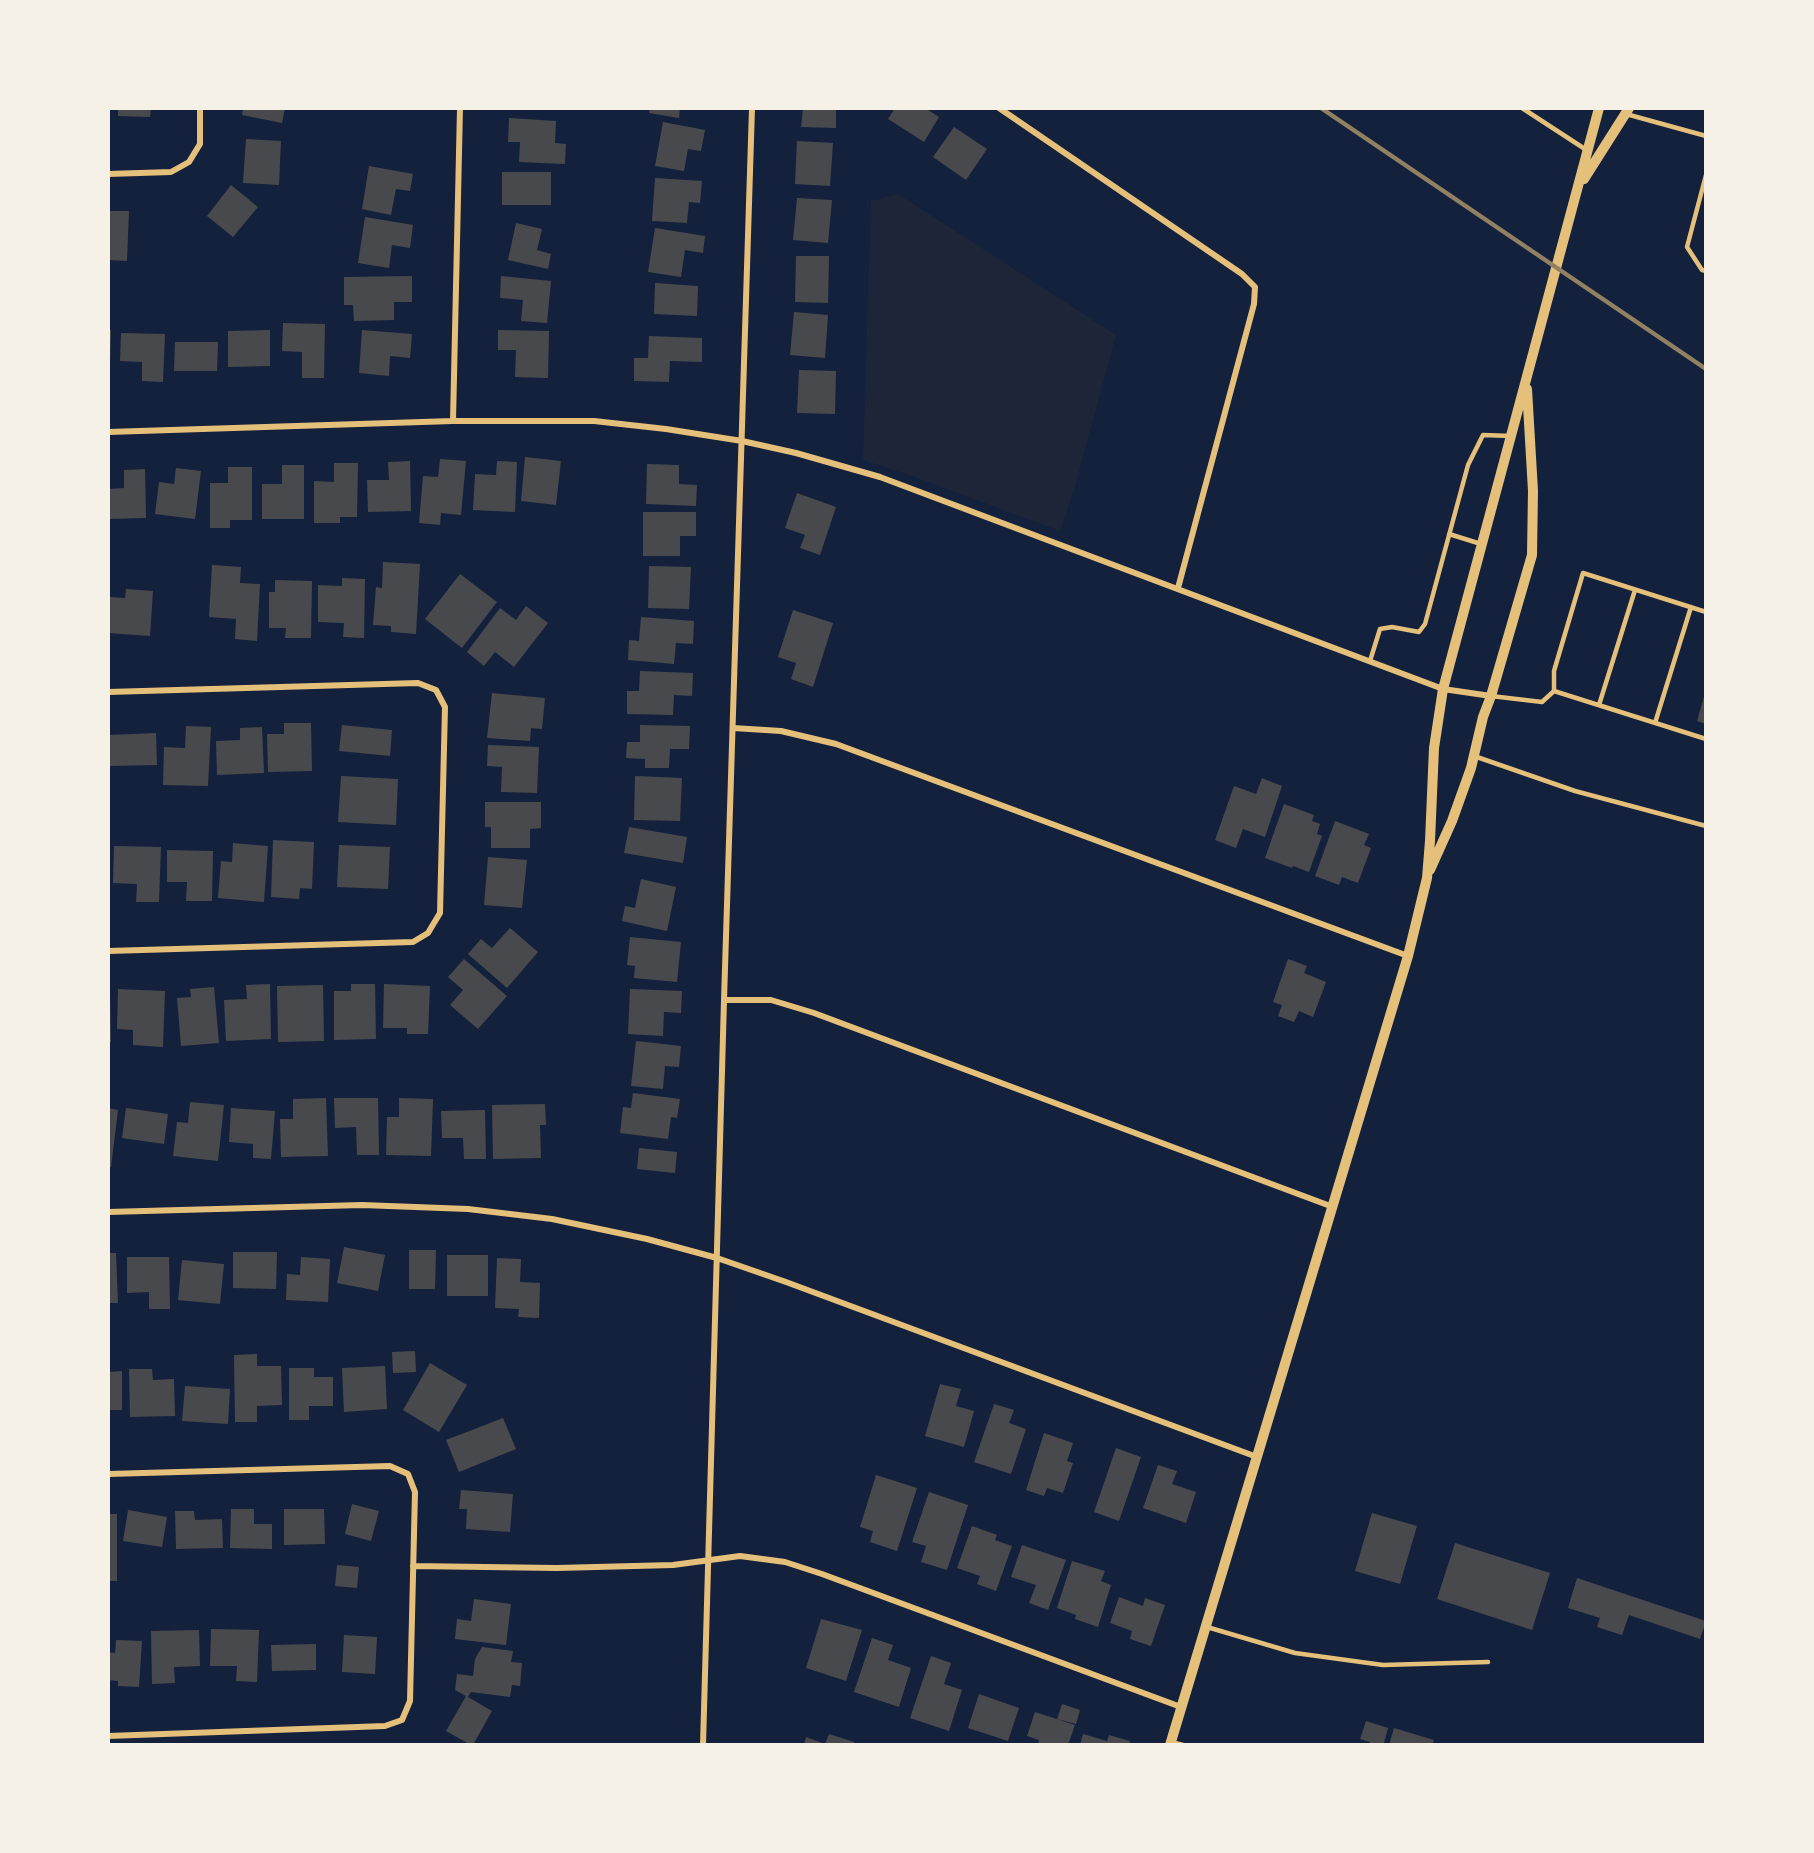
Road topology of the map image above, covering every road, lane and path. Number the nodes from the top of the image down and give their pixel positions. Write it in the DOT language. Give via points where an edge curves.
graph roads {
  1 [pos="200,108"];
  2 [pos="460,108"];
  3 [pos="752,108"];
  4 [pos="999,108"];
  5 [pos="1522,108"];
  6 [pos="1599,108"];
  7 [pos="1628,111"];
  8 [pos="1706,136"];
  9 [pos="1588,151"];
  10 [pos="108,174"];
  11 [pos="1706,176"];
  12 [pos="1577,189"];
  13 [pos="1706,271"];
  14 [pos="1526,380"];
  15 [pos="453,421"];
  16 [pos="108,432"];
  17 [pos="1511,436"];
  18 [pos="742,441"];
  19 [pos="1449,534"];
  20 [pos="1483,545"];
  21 [pos="1178,588"];
  22 [pos="1635,590"];
  23 [pos="1691,607"];
  24 [pos="1706,612"];
  25 [pos="1370,661"];
  26 [pos="1443,689"];
  27 [pos="1554,691"];
  28 [pos="108,692"];
  29 [pos="1491,696"];
  30 [pos="1599,705"];
  31 [pos="1655,723"];
  32 [pos="733,728"];
  33 [pos="1706,739"];
  34 [pos="1474,756"];
  35 [pos="1706,826"];
  36 [pos="1427,878"];
  37 [pos="108,951"];
  38 [pos="1407,956"];
  39 [pos="724,1000"];
  40 [pos="1333,1207"];
  41 [pos="108,1212"];
  42 [pos="717,1258"];
  43 [pos="1257,1457"];
  44 [pos="108,1474"];
  45 [pos="707,1560"];
  46 [pos="413,1566"];
  47 [pos="1206,1627"];
  48 [pos="1488,1662"];
  49 [pos="1181,1707"];
  50 [pos="108,1736"];
  51 [pos="1171,1743"];
  52 [pos="702,1745"];
  53 [pos="1183,1745"];
  1 -- 10 [label="street" via="200,144 189,162 171,172"];
  2 -- 15 [label="street"];
  3 -- 18 [label="street"];
  4 -- 21 [label="street" via="1242,274 1255,287 1254,304"];
  5 -- 9 [label="lane"];
  6 -- 9 [label="street"];
  7 -- 8 [label="lane"];
  7 -- 12 [label="street"];
  9 -- 12 [label="street"];
  11 -- 13 [label="lane" via="1687,247"];
  12 -- 14 [label="street"];
  14 -- 17 [label="street"];
  14 -- 29 [label="street" via="1533,491 1532,555"];
  15 -- 16 [label="street"];
  15 -- 18 [label="street" via="594,421"];
  17 -- 19 [label="lane" via="1484,435 1468,465"];
  17 -- 20 [label="street"];
  18 -- 21 [label="street" via="880,477"];
  18 -- 32 [label="street"];
  19 -- 20 [label="lane"];
  19 -- 25 [label="lane" via="1425,624 1419,632 1392,627 1380,630"];
  20 -- 26 [label="street"];
  21 -- 25 [label="street"];
  22 -- 23 [label="lane"];
  22 -- 27 [label="lane" via="1583,573 1554,671"];
  22 -- 30 [label="lane"];
  23 -- 24 [label="lane"];
  23 -- 31 [label="lane"];
  25 -- 26 [label="street"];
  26 -- 29 [label="street"];
  26 -- 36 [label="street" via="1434,748"];
  27 -- 29 [label="lane" via="1542,702"];
  27 -- 30 [label="lane"];
  28 -- 37 [label="street" via="418,683 436,690 445,707 440,913 428,933 413,942"];
  29 -- 34 [label="street"];
  30 -- 31 [label="lane"];
  31 -- 33 [label="lane"];
  32 -- 38 [label="street" via="781,731 836,744"];
  32 -- 39 [label="street"];
  34 -- 35 [label="lane" via="1575,791"];
  34 -- 36 [label="street"];
  36 -- 38 [label="street"];
  38 -- 40 [label="street"];
  39 -- 40 [label="street" via="771,1000 814,1013"];
  39 -- 42 [label="street"];
  40 -- 43 [label="street"];
  41 -- 42 [label="street" via="362,1205 468,1209 552,1219"];
  42 -- 43 [label="street"];
  42 -- 45 [label="street"];
  43 -- 47 [label="street"];
  44 -- 46 [label="street" via="390,1466 408,1474 415,1492"];
  45 -- 46 [label="street" via="591,1567"];
  45 -- 49 [label="street" via="740,1556 785,1562"];
  45 -- 52 [label="street"];
  46 -- 50 [label="street" via="410,1701 402,1720 385,1726"];
  47 -- 48 [label="lane" via="1295,1653 1383,1665"];
  47 -- 49 [label="street"];
  49 -- 51 [label="street"];
  51 -- 53 [label="lane"];
}
